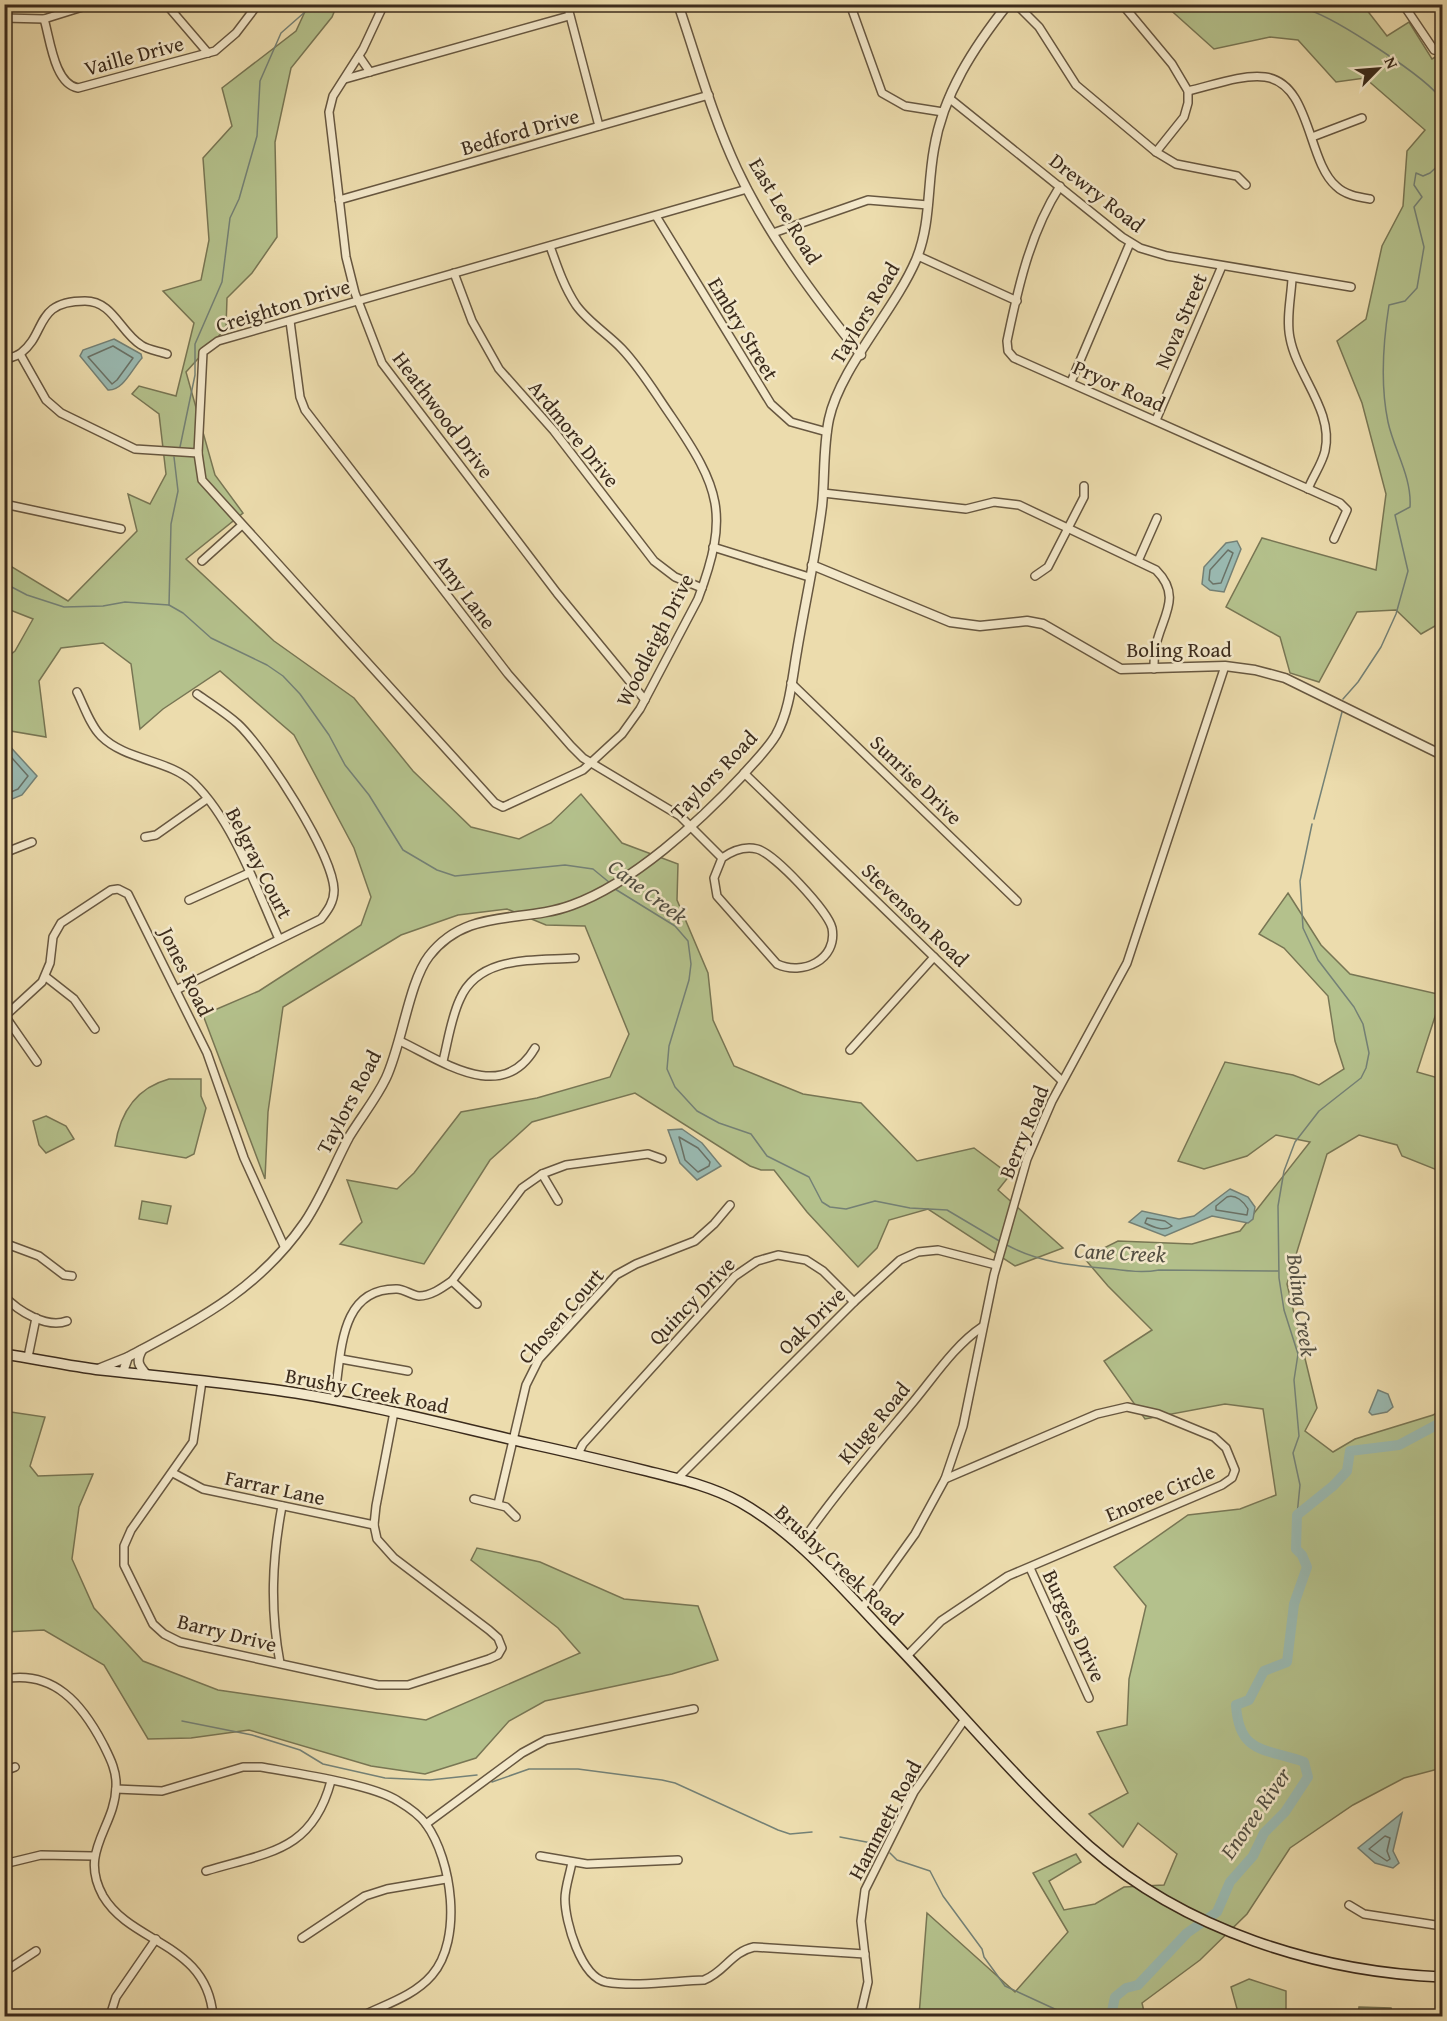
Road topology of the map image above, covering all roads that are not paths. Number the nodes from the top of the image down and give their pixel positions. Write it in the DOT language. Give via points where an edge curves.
graph roads {
  1 [pos="92,4"];
  2 [pos="166,4"];
  3 [pos="258,4"];
  4 [pos="384,4"];
  5 [pos="567,4"];
  6 [pos="678,4"];
  7 [pos="850,4"];
  8 [pos="1008,4"];
  9 [pos="1016,4"];
  10 [pos="1122,4"];
  11 [pos="1403,4"];
  12 [pos="569,16"];
  13 [pos="4,18"];
  14 [pos="44,19"];
  15 [pos="1439,52"];
  16 [pos="208,53"];
  17 [pos="359,56"];
  18 [pos="370,72"];
  19 [pos="345,79"];
  20 [pos="1188,91"];
  21 [pos="709,95"];
  22 [pos="950,98"];
  23 [pos="943,112"];
  24 [pos="1362,118"];
  25 [pos="599,126"];
  26 [pos="1311,137"];
  27 [pos="1156,152"];
  28 [pos="1246,185"];
  29 [pos="1060,186"];
  30 [pos="747,189"];
  31 [pos="1370,199"];
  32 [pos="339,200"];
  33 [pos="928,204"];
  34 [pos="656,216"];
  35 [pos="773,233"];
  36 [pos="1130,243"];
  37 [pos="550,246"];
  38 [pos="918,256"];
  39 [pos="1222,266"];
  40 [pos="454,273"];
  41 [pos="1292,279"];
  42 [pos="1351,287"];
  43 [pos="358,301"];
  44 [pos="1017,301"];
  45 [pos="290,321"];
  46 [pos="20,354"];
  47 [pos="167,354"];
  48 [pos="861,356"];
  49 [pos="4,360"];
  50 [pos="1071,382"];
  51 [pos="1156,420"];
  52 [pos="827,432"];
  53 [pos="198,453"];
  54 [pos="1084,486"];
  55 [pos="1308,489"];
  56 [pos="823,493"];
  57 [pos="4,504"];
  58 [pos="1157,518"];
  59 [pos="242,525"];
  60 [pos="1068,528"];
  61 [pos="121,529"];
  62 [pos="1334,539"];
  63 [pos="712,546"];
  64 [pos="202,561"];
  65 [pos="1138,561"];
  66 [pos="812,565"];
  67 [pos="1035,576"];
  68 [pos="809,577"];
  69 [pos="702,588"];
  70 [pos="1225,666"];
  71 [pos="1154,669"];
  72 [pos="791,683"];
  73 [pos="77,692"];
  74 [pos="197,694"];
  75 [pos="645,700"];
  76 [pos="1443,755"];
  77 [pos="593,764"];
  78 [pos="744,773"];
  79 [pos="207,799"];
  80 [pos="692,826"];
  81 [pos="145,837"];
  82 [pos="32,842"];
  83 [pos="4,853"];
  84 [pos="722,858"];
  85 [pos="249,873"];
  86 [pos="189,900"];
  87 [pos="1017,901"];
  88 [pos="279,939"];
  89 [pos="934,957"];
  90 [pos="574,958"];
  91 [pos="46,977"];
  92 [pos="176,990"];
  93 [pos="5,1016"];
  94 [pos="95,1029"];
  95 [pos="400,1041"];
  96 [pos="535,1048"];
  97 [pos="850,1050"];
  98 [pos="443,1061"];
  99 [pos="37,1062"];
  100 [pos="1062,1081"];
  101 [pos="662,1159"];
  102 [pos="542,1174"];
  103 [pos="558,1201"];
  104 [pos="730,1205"];
  105 [pos="4,1244"];
  106 [pos="284,1246"];
  107 [pos="996,1265"];
  108 [pos="72,1276"];
  109 [pos="452,1281"];
  110 [pos="4,1296"];
  111 [pos="854,1302"];
  112 [pos="477,1304"];
  113 [pos="36,1318"];
  114 [pos="67,1321"];
  115 [pos="982,1327"];
  116 [pos="142,1350"];
  117 [pos="4,1354"];
  118 [pos="128,1357"];
  119 [pos="28,1358"];
  120 [pos="341,1359"];
  121 [pos="97,1370"];
  122 [pos="408,1371"];
  123 [pos="123,1372"];
  124 [pos="147,1375"];
  125 [pos="202,1381"];
  126 [pos="334,1400"];
  127 [pos="394,1413"];
  128 [pos="512,1439"];
  129 [pos="578,1454"];
  130 [pos="174,1473"];
  131 [pos="678,1478"];
  132 [pos="945,1479"];
  133 [pos="474,1499"];
  134 [pos="498,1504"];
  135 [pos="282,1506"];
  136 [pos="516,1517"];
  137 [pos="374,1525"];
  138 [pos="799,1546"];
  139 [pos="1030,1568"];
  140 [pos="862,1608"];
  141 [pos="907,1656"];
  142 [pos="280,1663"];
  143 [pos="4,1679"];
  144 [pos="1089,1698"];
  145 [pos="694,1709"];
  146 [pos="965,1719"];
  147 [pos="15,1767"];
  148 [pos="4,1771"];
  149 [pos="331,1781"];
  150 [pos="116,1789"];
  151 [pos="426,1824"];
  152 [pos="93,1856"];
  153 [pos="540,1856"];
  154 [pos="678,1860"];
  155 [pos="572,1862"];
  156 [pos="4,1864"];
  157 [pos="206,1871"];
  158 [pos="446,1879"];
  159 [pos="1349,1905"];
  160 [pos="1443,1926"];
  161 [pos="302,1938"];
  162 [pos="156,1939"];
  163 [pos="36,1951"];
  164 [pos="865,1954"];
  165 [pos="4,1972"];
  166 [pos="1443,1977"];
  167 [pos="110,2016"];
  168 [pos="213,2016"];
  169 [pos="362,2016"];
  170 [pos="860,2016"];
  1 -- 14 [label="street"];
  2 -- 16 [label="street"];
  3 -- 16 [label="street" via="228,41"];
  4 -- 17 [label="street, Heathwood Drive"];
  5 -- 12 [label="street"];
  6 -- 21 [label="street, East Lee Road"];
  7 -- 23 [label="street" via="882,93 905,106"];
  8 -- 22 [label="street, Taylors Road" via="973,53"];
  9 -- 27 [label="street" via="1039,27 1076,85"];
  10 -- 20 [label="street" via="1172,64"];
  11 -- 15 [label="street"];
  12 -- 18 [label="street"];
  12 -- 25 [label="street"];
  13 -- 14 [label="street"];
  14 -- 16 [label="street, Vaille Drive" via="59,71 75,88"];
  17 -- 18 [label="street"];
  17 -- 19 [label="street, Heathwood Drive"];
  18 -- 19 [label="street"];
  19 -- 32 [label="street, Heathwood Drive" via="333,96 329,112"];
  20 -- 26 [label="street" via="1252,77 1274,79 1291,93"];
  20 -- 27 [label="street" via="1184,117"];
  21 -- 25 [label="street, Bedford Drive"];
  21 -- 30 [label="street, East Lee Road"];
  22 -- 23 [label="street, Taylors Road"];
  22 -- 29 [label="street, Drewry Road"];
  23 -- 33 [label="street, Taylors Road" via="933,150"];
  24 -- 26 [label="street"];
  25 -- 32 [label="street, Bedford Drive"];
  26 -- 31 [label="street" via="1334,184"];
  27 -- 28 [label="street" via="1176,164 1237,176"];
  29 -- 36 [label="street, Drewry Road"];
  29 -- 44 [label="street, Pryor Road" via="1037,228"];
  30 -- 34 [label="street, Creighton Drive"];
  30 -- 35 [label="street, East Lee Road"];
  32 -- 43 [label="street, Heathwood Drive" via="346,257"];
  33 -- 35 [label="street" via="868,200"];
  33 -- 38 [label="street, Taylors Road" via="926,232"];
  34 -- 37 [label="street, Creighton Drive"];
  34 -- 52 [label="street, Embry Street" via="771,404 791,422"];
  35 -- 48 [label="street, East Lee Road"];
  36 -- 39 [label="street, Drewry Road" via="1167,256"];
  36 -- 50 [label="street"];
  37 -- 40 [label="street, Creighton Drive"];
  37 -- 63 [label="street, Woodleigh Drive" via="576,305 638,367 703,466 716,505"];
  38 -- 44 [label="street"];
  38 -- 48 [label="street, Taylors Road"];
  39 -- 41 [label="street, Drewry Road"];
  39 -- 51 [label="street, Nova Street"];
  40 -- 43 [label="street, Creighton Drive"];
  40 -- 69 [label="street, Ardmore Drive" via="472,321 506,378 554,431 654,561 675,577"];
  41 -- 42 [label="street, Drewry Road"];
  41 -- 55 [label="street" via="1290,340 1326,434 1324,455"];
  43 -- 45 [label="street, Creighton Drive"];
  43 -- 75 [label="street, Heathwood Drive" via="387,371 557,593"];
  44 -- 50 [label="street, Pryor Road" via="1007,342 1009,354"];
  45 -- 53 [label="street, Creighton Drive" via="218,341 204,350"];
  45 -- 77 [label="street, Amy Lane" via="305,410 508,674 571,746"];
  46 -- 47 [label="street" via="52,310 84,301 99,303 107,309 141,345"];
  46 -- 49 [label="street"];
  46 -- 53 [label="street" via="46,400 61,413 135,449"];
  48 -- 52 [label="street, Taylors Road" via="836,398"];
  50 -- 51 [label="street, Pryor Road"];
  51 -- 55 [label="street, Pryor Road"];
  52 -- 56 [label="street, Taylors Road"];
  53 -- 59 [label="street, Creighton Drive" via="202,480"];
  54 -- 60 [label="street" via="1084,497"];
  55 -- 62 [label="street, Pryor Road" via="1346,508"];
  56 -- 60 [label="street" via="966,509 1005,502"];
  56 -- 66 [label="street, Taylors Road"];
  57 -- 61 [label="street"];
  58 -- 65 [label="street"];
  59 -- 64 [label="street"];
  59 -- 77 [label="street, Creighton Drive" via="498,805 507,806"];
  60 -- 65 [label="street"];
  60 -- 67 [label="street" via="1048,567"];
  63 -- 68 [label="street"];
  63 -- 69 [label="street, Woodleigh Drive"];
  65 -- 71 [label="street" via="1156,570 1170,592"];
  66 -- 68 [label="street, Taylors Road"];
  66 -- 71 [label="street, Boling Road" via="940,619 980,626 1035,622 1057,630 1116,667"];
  68 -- 72 [label="street, Taylors Road"];
  69 -- 75 [label="street, Woodleigh Drive"];
  70 -- 71 [label="street, Boling Road"];
  70 -- 76 [label="street, Boling Road" via="1294,681"];
  70 -- 100 [label="street, Berry Road" via="1129,957"];
  72 -- 78 [label="street, Taylors Road" via="777,733"];
  72 -- 87 [label="street, Sunrise Drive"];
  73 -- 79 [label="street, Belgray Court" via="101,736 119,748 183,774"];
  74 -- 88 [label="street" via="238,724 262,751 327,864 334,890 330,906 321,919"];
  75 -- 77 [label="street, Woodleigh Drive" via="622,734"];
  77 -- 80 [label="street, Amy Lane"];
  78 -- 80 [label="street, Taylors Road"];
  78 -- 89 [label="street, Stevenson Road"];
  79 -- 81 [label="street" via="156,835"];
  79 -- 85 [label="street, Belgray Court"];
  80 -- 84 [label="street, Amy Lane"];
  80 -- 95 [label="street, Taylors Road" via="606,890 570,906 486,920 452,933 426,960"];
  82 -- 83 [label="street"];
  84 -- 84 [label="street" via="714,878 717,896 777,964 802,969 817,963 833,935 829,920 780,866 759,849 738,850"];
  85 -- 86 [label="street"];
  85 -- 88 [label="street, Belgray Court"];
  88 -- 92 [label="street"];
  89 -- 97 [label="street"];
  89 -- 100 [label="street, Stevenson Road"];
  90 -- 98 [label="street" via="506,963 478,975 459,1000"];
  91 -- 92 [label="street, Jones Road" via="58,926 118,889 131,898"];
  91 -- 93 [label="street"];
  91 -- 94 [label="street" via="74,999"];
  92 -- 106 [label="street, Jones Road" via="207,1053 244,1158"];
  93 -- 99 [label="street"];
  95 -- 98 [label="street"];
  95 -- 106 [label="street, Taylors Road" via="386,1077 311,1212"];
  96 -- 98 [label="street" via="529,1059 500,1076 471,1075"];
  100 -- 107 [label="street, Berry Road" via="1027,1159"];
  101 -- 102 [label="street" via="648,1154 566,1165"];
  102 -- 103 [label="street"];
  102 -- 109 [label="street" via="522,1188"];
  104 -- 128 [label="street, Chosen Court" via="694,1240 628,1268 605,1285 534,1366"];
  105 -- 108 [label="street" via="39,1256 64,1275"];
  106 -- 116 [label="street, Taylors Road" via="222,1306"];
  107 -- 111 [label="street, Oak Drive" via="944,1251 918,1252 892,1266"];
  107 -- 115 [label="street, Berry Road"];
  109 -- 112 [label="street"];
  109 -- 120 [label="street" via="437,1292 418,1296 398,1289 360,1299 349,1315"];
  110 -- 113 [label="street"];
  111 -- 129 [label="street, Quincy Drive" via="823,1271 800,1258 771,1256 750,1264 673,1344"];
  111 -- 131 [label="street, Oak Drive"];
  113 -- 114 [label="street" via="56,1323"];
  113 -- 119 [label="street"];
  115 -- 132 [label="street, Berry Road" via="963,1426"];
  115 -- 138 [label="street, Kluge Road" via="938,1372"];
  116 -- 118 [label="street, Taylors Road"];
  116 -- 124 [label="street" via="137,1358"];
  117 -- 119 [label="main road, Brushy Creek Road"];
  118 -- 121 [label="street, Taylors Road"];
  118 -- 123 [label="street"];
  119 -- 121 [label="main road, Brushy Creek Road"];
  120 -- 122 [label="street"];
  120 -- 126 [label="street"];
  121 -- 123 [label="main road, Brushy Creek Road"];
  123 -- 124 [label="main road, Brushy Creek Road"];
  124 -- 125 [label="main road, Brushy Creek Road"];
  125 -- 126 [label="main road, Brushy Creek Road"];
  125 -- 130 [label="street, Barry Drive" via="195,1434"];
  126 -- 127 [label="main road, Brushy Creek Road"];
  127 -- 128 [label="main road, Brushy Creek Road"];
  127 -- 137 [label="street"];
  128 -- 129 [label="main road, Brushy Creek Road"];
  128 -- 134 [label="street, Chosen Court"];
  129 -- 131 [label="main road, Brushy Creek Road"];
  130 -- 135 [label="street, Farrar Lane" via="202,1490"];
  130 -- 142 [label="street, Barry Drive" via="131,1530 123,1553 124,1564 153,1624 164,1635 180,1642"];
  131 -- 138 [label="main road, Brushy Creek Road" via="737,1500"];
  132 -- 139 [label="street, Enoree Circle" via="1097,1414 1121,1408 1143,1409 1176,1421 1214,1437 1226,1448 1235,1468 1228,1482"];
  132 -- 140 [label="street, Berry Road" via="915,1534"];
  133 -- 134 [label="street"];
  134 -- 136 [label="street"];
  135 -- 137 [label="street, Farrar Lane"];
  135 -- 142 [label="street" via="273,1569"];
  137 -- 142 [label="street, Barry Drive" via="386,1552 492,1633 502,1648 498,1655 408,1685 378,1685"];
  138 -- 140 [label="main road, Brushy Creek Road"];
  139 -- 141 [label="street, Enoree Circle" via="1008,1576 941,1621"];
  139 -- 144 [label="street, Burgess Drive"];
  140 -- 141 [label="main road, Brushy Creek Road"];
  141 -- 146 [label="main road, Brushy Creek Road"];
  143 -- 150 [label="street" via="41,1680 74,1699 112,1761"];
  145 -- 151 [label="street" via="546,1740 522,1753"];
  146 -- 164 [label="street, Hammett Road" via="914,1792 868,1884 861,1915"];
  146 -- 166 [label="main road, Brushy Creek Road" via="1091,1848 1167,1900 1283,1951 1386,1973"];
  147 -- 148 [label="street"];
  149 -- 150 [label="street" via="253,1766 162,1791"];
  149 -- 151 [label="street" via="389,1796"];
  149 -- 157 [label="street" via="319,1815 299,1838"];
  150 -- 152 [label="street"];
  151 -- 158 [label="street"];
  152 -- 156 [label="street" via="41,1855"];
  152 -- 162 [label="street" via="98,1884 107,1902"];
  153 -- 155 [label="street"];
  154 -- 155 [label="street"];
  155 -- 164 [label="street" via="565,1899 571,1929 589,1973 604,1982 704,1980 716,1975 736,1953 754,1947"];
  158 -- 161 [label="street" via="365,1896"];
  158 -- 169 [label="street" via="451,1930 441,1961 414,1991"];
  159 -- 160 [label="street" via="1364,1914"];
  162 -- 167 [label="street" via="116,1997"];
  162 -- 168 [label="street" via="198,1973 210,1997"];
  163 -- 165 [label="street"];
  164 -- 170 [label="street, Hammett Road" via="868,1982"];
}
